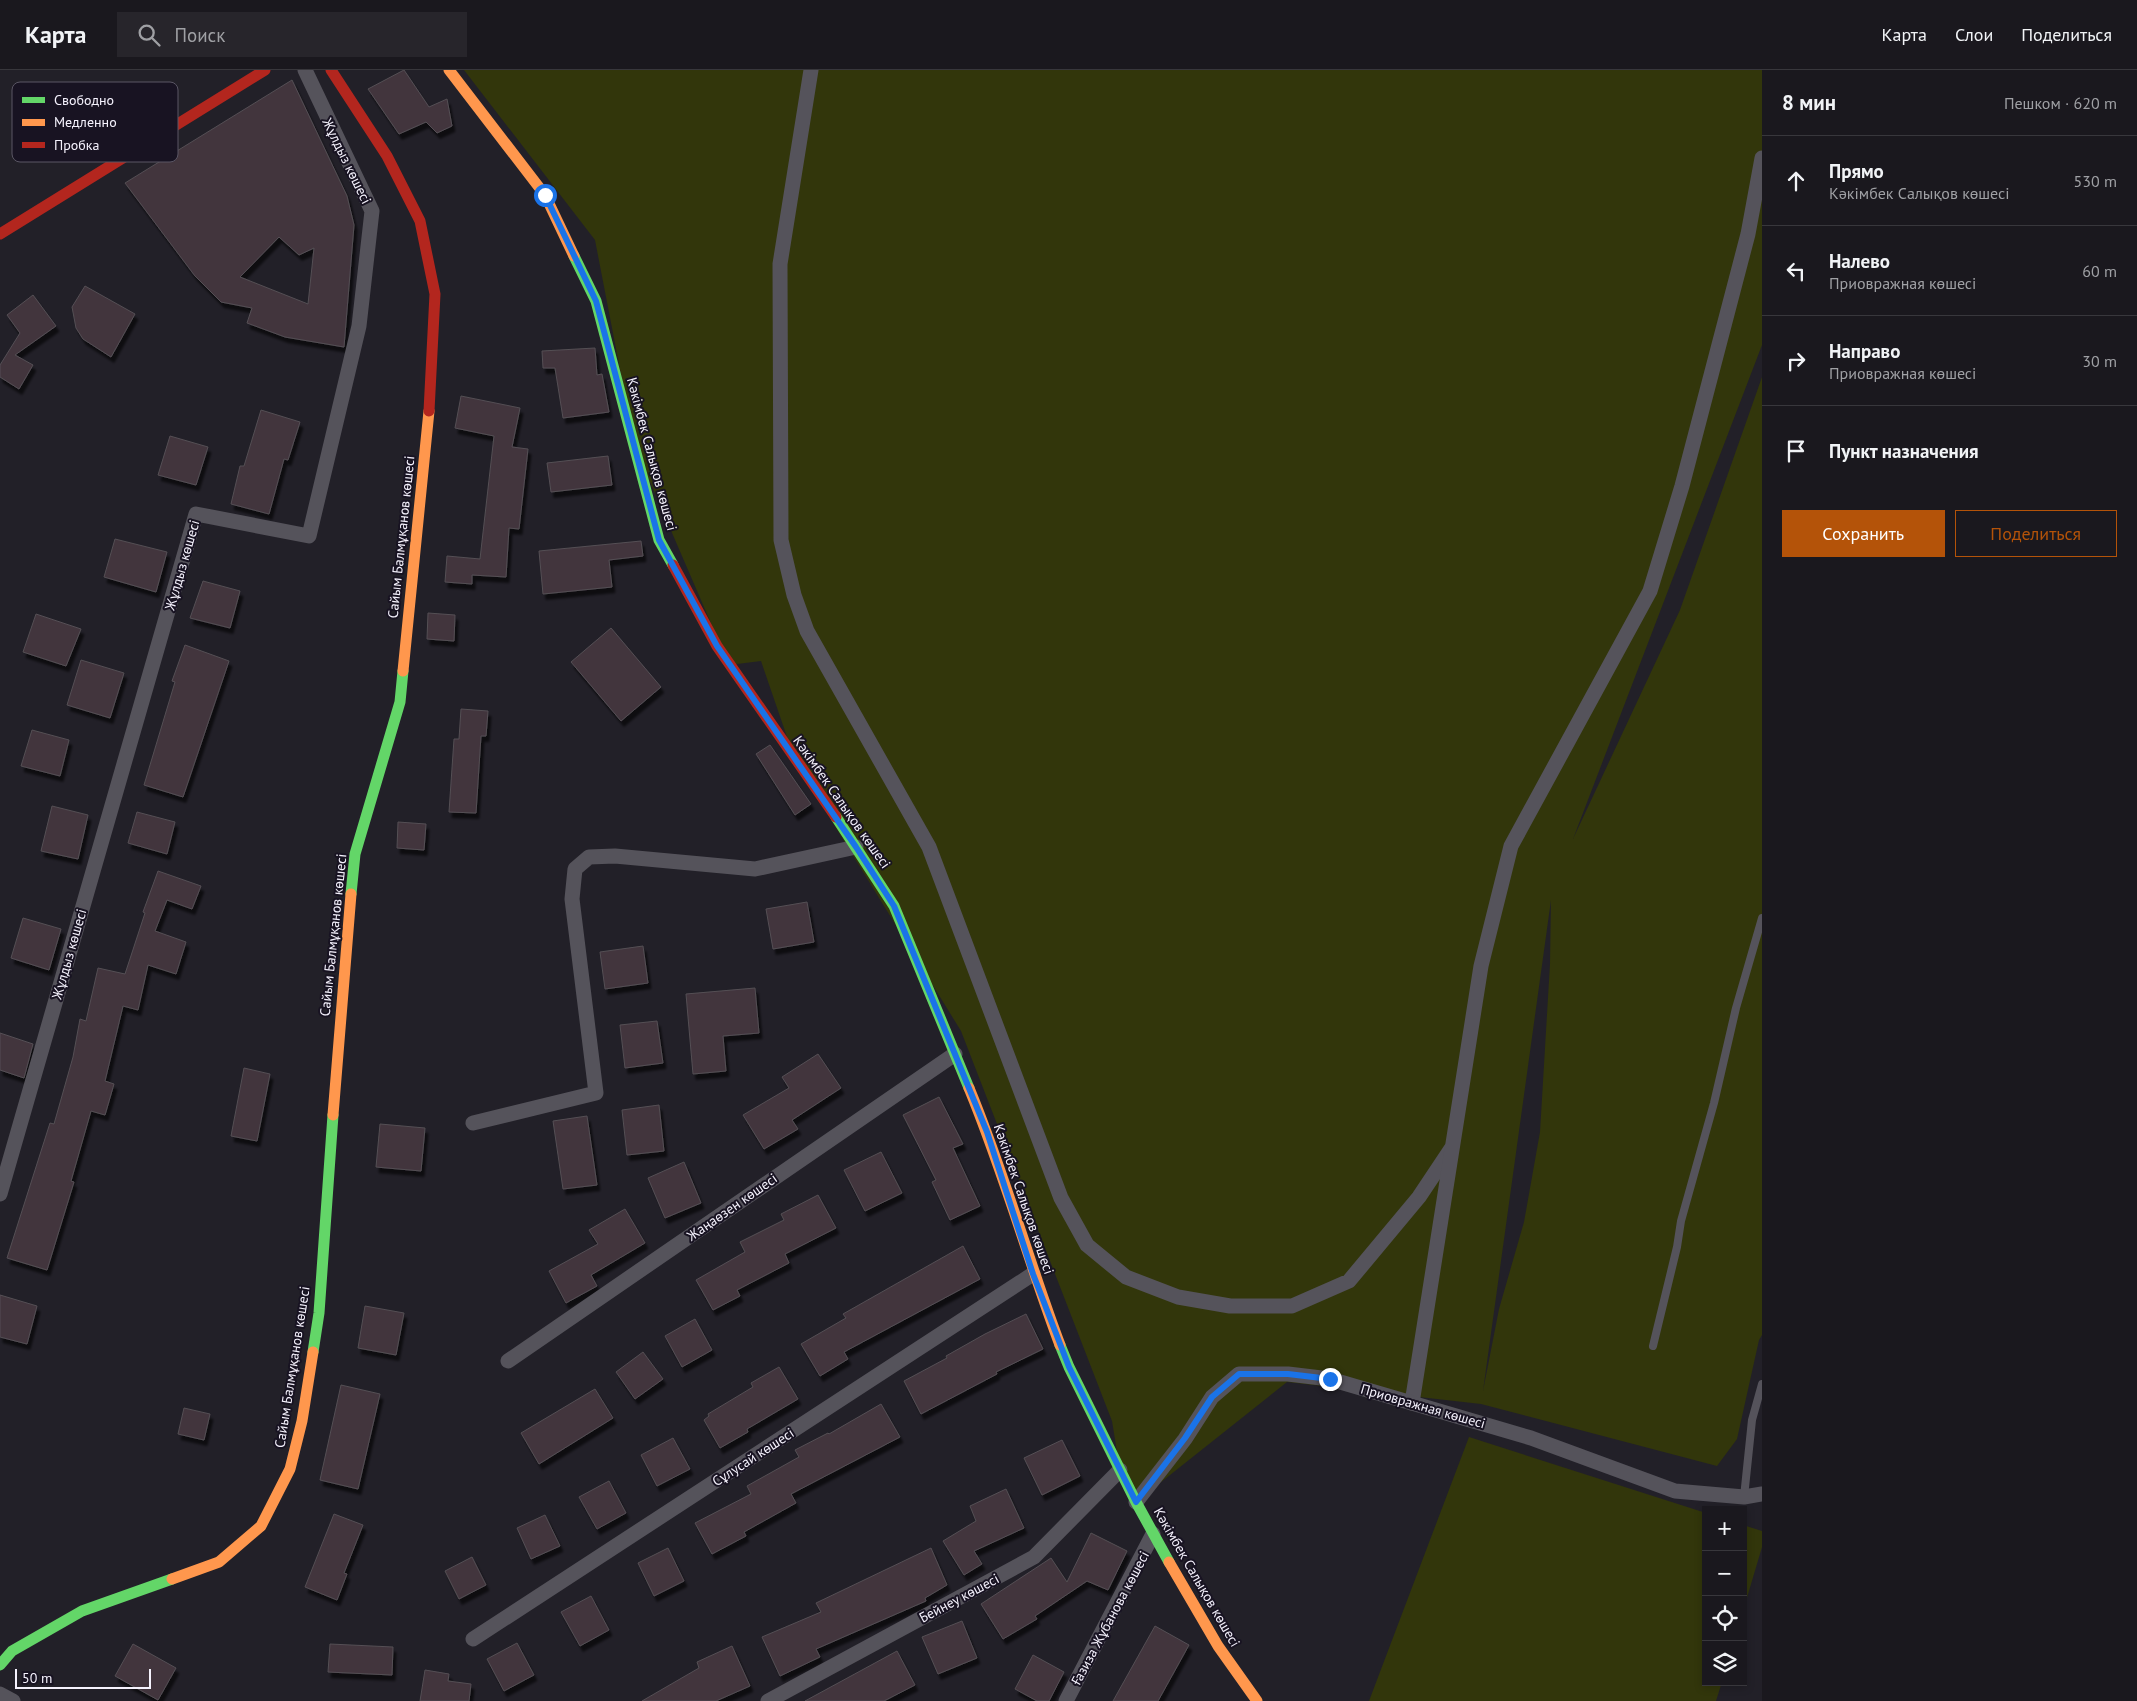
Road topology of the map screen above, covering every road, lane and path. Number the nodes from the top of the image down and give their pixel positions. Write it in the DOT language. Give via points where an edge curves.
graph roads {
  1 [pos="265,70"];
  2 [pos="305,70"];
  3 [pos="331,70"];
  4 [pos="449,70"];
  5 [pos="811,70"];
  6 [pos="178,124"];
  7 [pos="1762,158"];
  8 [pos="116,162"];
  9 [pos="0,234"];
  10 [pos="856,847"];
  11 [pos="1762,918"];
  12 [pos="955,1054"];
  13 [pos="473,1123"];
  14 [pos="1451,1149"];
  15 [pos="0,1194"];
  16 [pos="1033,1274"];
  17 [pos="1653,1346"];
  18 [pos="508,1361"];
  19 [pos="1762,1384"];
  20 [pos="1412,1403"];
  21 [pos="1120,1470"];
  22 [pos="1762,1494"];
  23 [pos="1744,1497"];
  24 [pos="1136,1502"];
  25 [pos="1154,1534"];
  26 [pos="473,1639"];
  27 [pos="0,1665"];
  28 [pos="0,1694"];
  29 [pos="773,1700"];
  30 [pos="14,1701"];
  31 [pos="1066,1701"];
  32 [pos="1257,1701"];
  1 -- 6 [label="street"];
  2 -- 15 [label="street, Жұлдыз көшесі" via="372,211 359,326 309,536 196,514"];
  3 -- 27 [label="street, Сайым Балмұқанов көшесі" via="387,156 420,220 435,294 428,422 400,702 355,854 319,1313 302,1421 290,1469 261,1526 219,1562 82,1611 12,1652"];
  4 -- 10 [label="street, Кәкімбек Салықов көшесі" via="545,195 596,301 659,540 717,646"];
  5 -- 14 [label="street" via="780,264 783,550 807,631 930,847 1061,1198 1087,1245 1126,1277 1178,1297 1230,1306 1292,1306 1350,1281 1419,1196"];
  7 -- 14 [label="street" via="1743,253 1682,486 1650,591 1511,846 1481,966"];
  8 -- 9 [label="street"];
  10 -- 12 [label="street, Кәкімбек Салықов көшесі" via="894,906"];
  10 -- 13 [label="street" via="755,869 615,856 589,858 575,869 572,899 596,1093"];
  11 -- 17 [label="lane" via="1681,1221"];
  12 -- 16 [label="street, Кәкімбек Салықов көшесі" via="987,1132"];
  12 -- 18 [label="street, Жаңаөзен көшесі"];
  14 -- 20 [label="street"];
  16 -- 21 [label="street, Кәкімбек Салықов көшесі" via="1069,1367"];
  16 -- 26 [label="street, Сұлусай көшесі"];
  19 -- 23 [label="lane" via="1752,1420"];
  20 -- 23 [label="street, Приовражная көшесі" via="1531,1438 1675,1491"];
  20 -- 24 [label="street, Приовражная көшесі" via="1330,1379 1288,1374 1239,1374 1212,1397"];
  21 -- 24 [label="street, Кәкімбек Салықов көшесі"];
  21 -- 29 [label="street, Бейнеу көшесі" via="1034,1557"];
  22 -- 23 [label="street, Приовражная көшесі"];
  24 -- 25 [label="street, Кәкімбек Салықов көшесі"];
  25 -- 31 [label="street, Ғазиза Жұбанова көшесі"];
  25 -- 32 [label="street, Кәкімбек Салықов көшесі" via="1218,1646"];
  28 -- 30 [label="street"];
}
